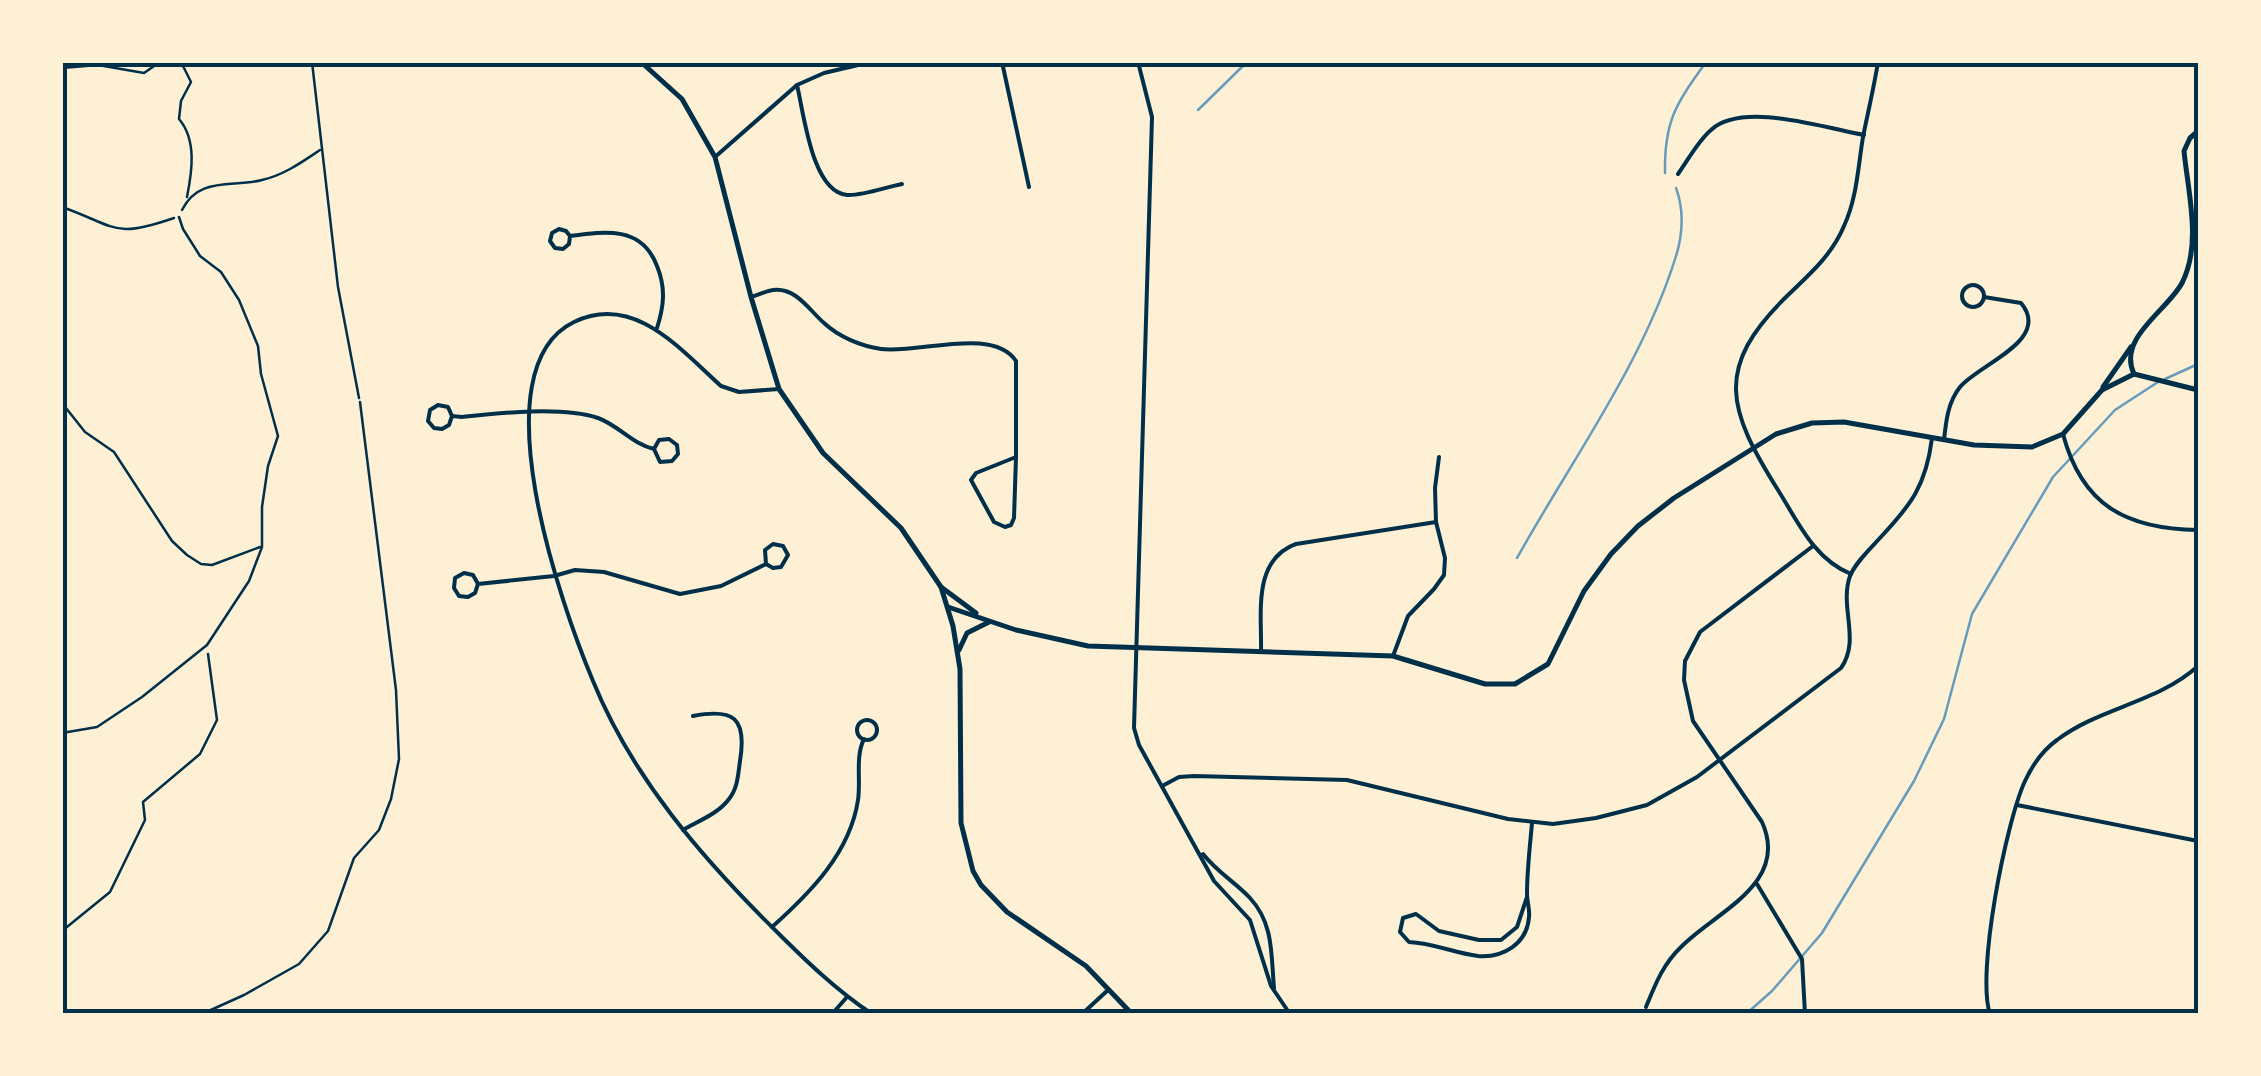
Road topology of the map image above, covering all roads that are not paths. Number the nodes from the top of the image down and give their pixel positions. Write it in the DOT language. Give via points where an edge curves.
graph roads {
  1 [pos="160,62"];
  2 [pos="641,62"];
  3 [pos="872,62"];
  4 [pos="1002,62"];
  5 [pos="1138,62"];
  6 [pos="1878,62"];
  7 [pos="62,68"];
  8 [pos="797,85"];
  9 [pos="2198,131"];
  10 [pos="1864,134"];
  11 [pos="715,157"];
  12 [pos="1678,174"];
  13 [pos="902,184"];
  14 [pos="1029,187"];
  15 [pos="179,216"];
  16 [pos="570,236"];
  17 [pos="2196,238"];
  18 [pos="1984,296"];
  19 [pos="751,297"];
  20 [pos="656,328"];
  21 [pos="2133,345"];
  22 [pos="2134,374"];
  23 [pos="780,389"];
  24 [pos="2102,390"];
  25 [pos="2198,390"];
  26 [pos="360,402"];
  27 [pos="62,403"];
  28 [pos="530,411"];
  29 [pos="452,416"];
  30 [pos="2063,434"];
  31 [pos="1932,438"];
  32 [pos="1944,440"];
  33 [pos="1752,448"];
  34 [pos="654,449"];
  35 [pos="1016,457"];
  36 [pos="1439,457"];
  37 [pos="1436,522"];
  38 [pos="2198,530"];
  39 [pos="1814,546"];
  40 [pos="262,547"];
  41 [pos="766,564"];
  42 [pos="1851,574"];
  43 [pos="554,576"];
  44 [pos="478,584"];
  45 [pos="941,587"];
  46 [pos="948,608"];
  47 [pos="992,622"];
  48 [pos="1136,649"];
  49 [pos="958,652"];
  50 [pos="1261,652"];
  51 [pos="1392,656"];
  52 [pos="2198,666"];
  53 [pos="693,716"];
  54 [pos="62,732"];
  55 [pos="864,738"];
  56 [pos="1719,761"];
  57 [pos="1162,786"];
  58 [pos="2017,805"];
  59 [pos="1532,822"];
  60 [pos="682,830"];
  61 [pos="2198,840"];
  62 [pos="1200,851"];
  63 [pos="1757,884"];
  64 [pos="1527,898"];
  65 [pos="772,927"];
  66 [pos="1110,989"];
  67 [pos="1274,990"];
  68 [pos="847,997"];
  69 [pos="1646,1007"];
  70 [pos="202,1014"];
  71 [pos="832,1014"];
  72 [pos="872,1014"];
  73 [pos="1082,1014"];
  74 [pos="1132,1014"];
  75 [pos="1290,1014"];
  76 [pos="1804,1014"];
  77 [pos="1990,1014"];
  1 -- 7 [label="lane" via="144,72"];
  2 -- 11 [label="street" via="682,99"];
  3 -- 8 [label="street"];
  4 -- 14 [label="street"];
  5 -- 48 [label="street" via="1152,116"];
  6 -- 10 [label="street"];
  8 -- 11 [label="street"];
  8 -- 13 [label="street" via="826,186 846,195"];
  9 -- 17 [label="street" via="2184,151"];
  10 -- 12 [label="street" via="1732,118 1705,136"];
  10 -- 33 [label="street" via="1839,237 1760,323 1742,359 1736,406"];
  11 -- 19 [label="street"];
  15 -- 40 [label="lane" via="200,256 221,272 239,300 258,346 278,436 262,507"];
  16 -- 16 [label="street" via="559,229 550,241 563,249"];
  16 -- 20 [label="street" via="614,232 652,252 664,283"];
  17 -- 21 [label="street" via="2180,288"];
  18 -- 18 [label="street" via="1973,285 1962,297 1975,307"];
  18 -- 32 [label="street" via="2021,303 2029,327 2022,340 1960,388"];
  19 -- 23 [label="street"];
  19 -- 35 [label="street" via="788,292 862,345 909,350 985,342 1004,348 1016,361"];
  20 -- 23 [label="street" via="721,386 739,392"];
  20 -- 28 [label="street" via="604,313 558,330 537,362"];
  21 -- 22 [label="street"];
  21 -- 24 [label="street"];
  22 -- 24 [label="street"];
  22 -- 25 [label="street"];
  23 -- 45 [label="street" via="823,453 901,528"];
  24 -- 30 [label="street"];
  26 -- 70 [label="lane" via="396,690 400,759 391,799 378,830 354,858 328,931 299,964"];
  27 -- 40 [label="lane" via="85,432 114,452 188,555 212,564"];
  28 -- 29 [label="street"];
  28 -- 34 [label="street" via="598,418"];
  28 -- 43 [label="street" via="537,505"];
  29 -- 29 [label="street" via="438,405 428,420 442,429"];
  30 -- 32 [label="street" via="2012,448"];
  30 -- 38 [label="street" via="2080,478 2103,505 2147,523"];
  31 -- 32 [label="street"];
  31 -- 33 [label="street" via="1824,422 1783,431"];
  31 -- 42 [label="street" via="1915,498"];
  33 -- 39 [label="street"];
  33 -- 51 [label="street" via="1654,512 1624,540 1584,591 1548,664 1528,679 1485,684"];
  34 -- 34 [label="street" via="664,463 678,454 669,439"];
  35 -- 35 [label="street" via="1014,518 1005,527 994,522 971,480"];
  36 -- 37 [label="street"];
  37 -- 50 [label="street" via="1281,551 1263,581"];
  37 -- 51 [label="street" via="1444,575 1408,616"];
  39 -- 42 [label="street"];
  39 -- 56 [label="street" via="1708,624 1688,651 1690,710"];
  40 -- 54 [label="lane" via="249,581 207,645 97,727"];
  41 -- 41 [label="street" via="785,564 783,546 765,550"];
  41 -- 43 [label="street" via="721,586 680,594 604,572"];
  42 -- 56 [label="street" via="1846,661"];
  43 -- 44 [label="street"];
  43 -- 60 [label="street" via="593,682"];
  44 -- 44 [label="street" via="464,573 454,588 468,597"];
  45 -- 46 [label="street"];
  45 -- 47 [label="street"];
  46 -- 47 [label="street"];
  46 -- 49 [label="street"];
  47 -- 48 [label="street" via="1066,642"];
  47 -- 49 [label="street" via="968,632"];
  48 -- 50 [label="street"];
  48 -- 57 [label="street" via="1134,728"];
  49 -- 66 [label="street" via="960,823 973,871 1007,912"];
  50 -- 51 [label="street"];
  52 -- 58 [label="street" via="2164,691 2054,742 2032,768"];
  53 -- 60 [label="street" via="733,717 742,728 742,745 732,796"];
  55 -- 65 [label="street" via="857,807 846,838 826,872"];
  56 -- 59 [label="street" via="1647,805 1584,820"];
  56 -- 63 [label="street" via="1766,832"];
  57 -- 59 [label="street" via="1194,776 1346,780"];
  57 -- 62 [label="street"];
  58 -- 61 [label="street"];
  58 -- 77 [label="street" via="1990,934"];
  59 -- 64 [label="street"];
  60 -- 65 [label="street"];
  62 -- 67 [label="street" via="1214,881 1250,920"];
  62 -- 67 [label="street" via="1263,917"];
  63 -- 69 [label="street" via="1674,954"];
  63 -- 76 [label="street" via="1802,959"];
  64 -- 64 [label="street" via="1517,927 1501,940 1439,930 1416,914 1403,918 1400,932 1409,942 1496,955 1524,934"];
  65 -- 68 [label="street"];
  66 -- 73 [label="street"];
  66 -- 74 [label="street"];
  67 -- 75 [label="street"];
  68 -- 71 [label="street"];
  68 -- 72 [label="street"];
}
